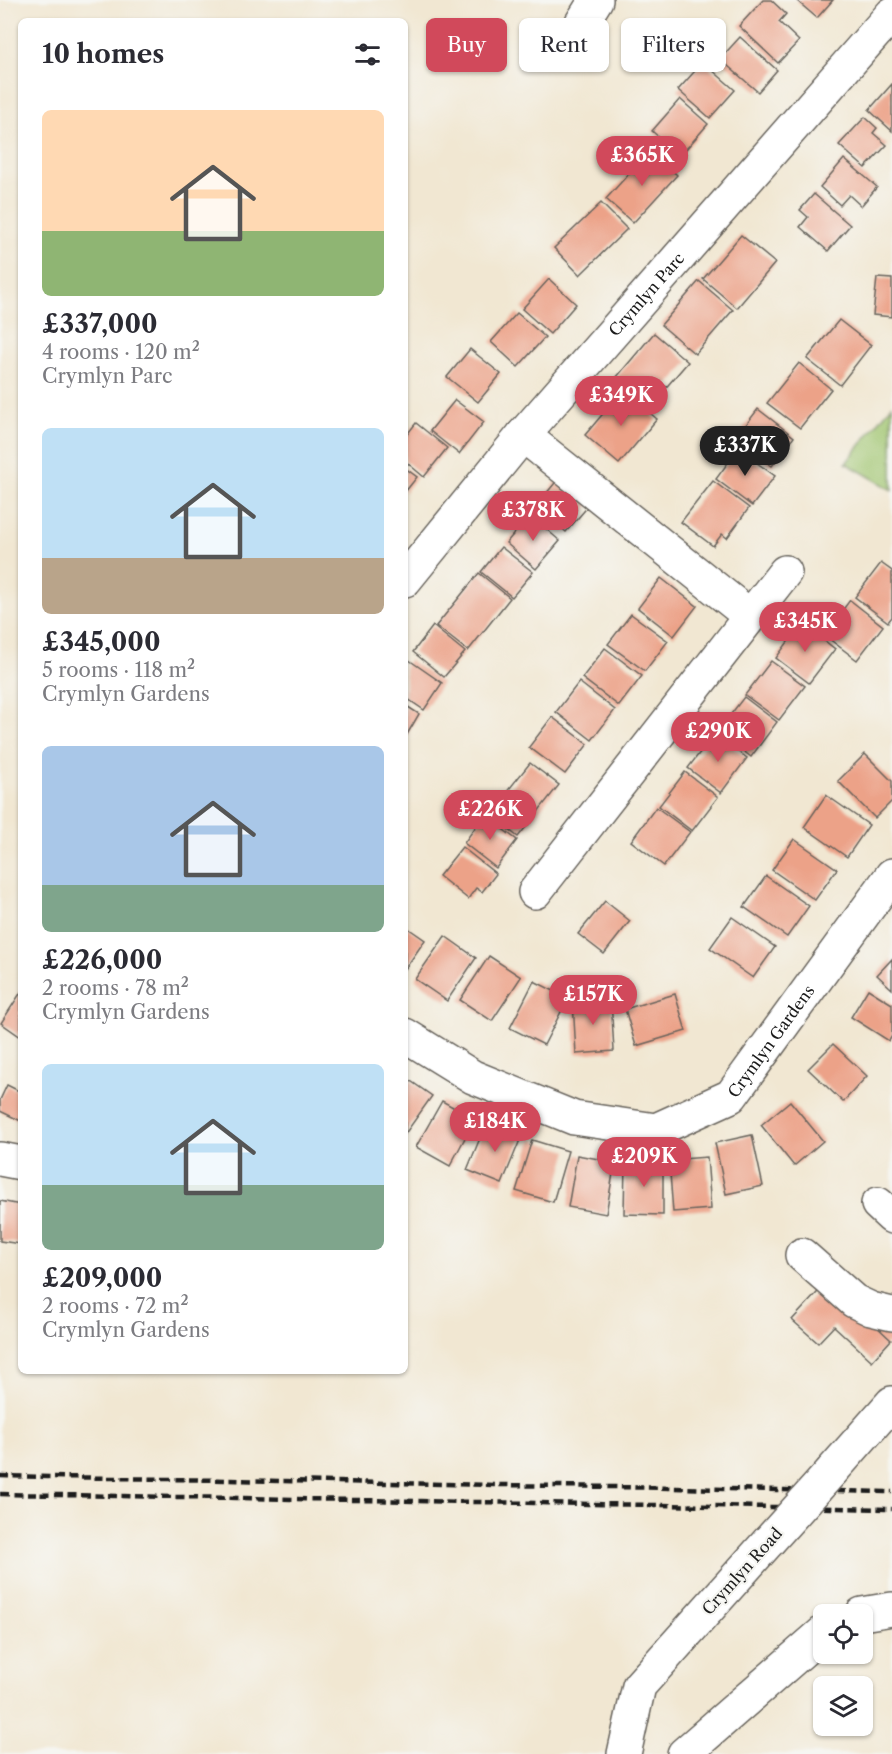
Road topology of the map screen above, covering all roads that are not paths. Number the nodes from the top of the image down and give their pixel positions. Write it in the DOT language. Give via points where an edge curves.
graph roads {
  1 [pos="885,35"];
  2 [pos="523,435"];
  3 [pos="785,572"];
  4 [pos="408,576"];
  5 [pos="750,616"];
  6 [pos="892,876"];
  7 [pos="535,892"];
  8 [pos="408,1037"];
  9 [pos="0,1159"];
  10 [pos="18,1162"];
  11 [pos="802,1256"];
  12 [pos="892,1314"];
  13 [pos="892,1403"];
  14 [pos="892,1610"];
  15 [pos="873,1613"];
  16 [pos="813,1642"];
  17 [pos="624,1754"];
  18 [pos="684,1754"];
  1 -- 2 [label="street, Crymlyn Parc"];
  2 -- 4 [label="street, Crymlyn Parc"];
  2 -- 5 [label="street"];
  3 -- 5 [label="street"];
  5 -- 7 [label="street"];
  6 -- 8 [label="street, Crymlyn Gardens" via="731,1096 656,1130 574,1118 473,1077"];
  9 -- 10 [label="street"];
  11 -- 12 [label="street" via="854,1301"];
  13 -- 17 [label="street, Crymlyn Road, bridge" via="639,1686"];
  14 -- 15 [label="street"];
  16 -- 18 [label="street"];
}
